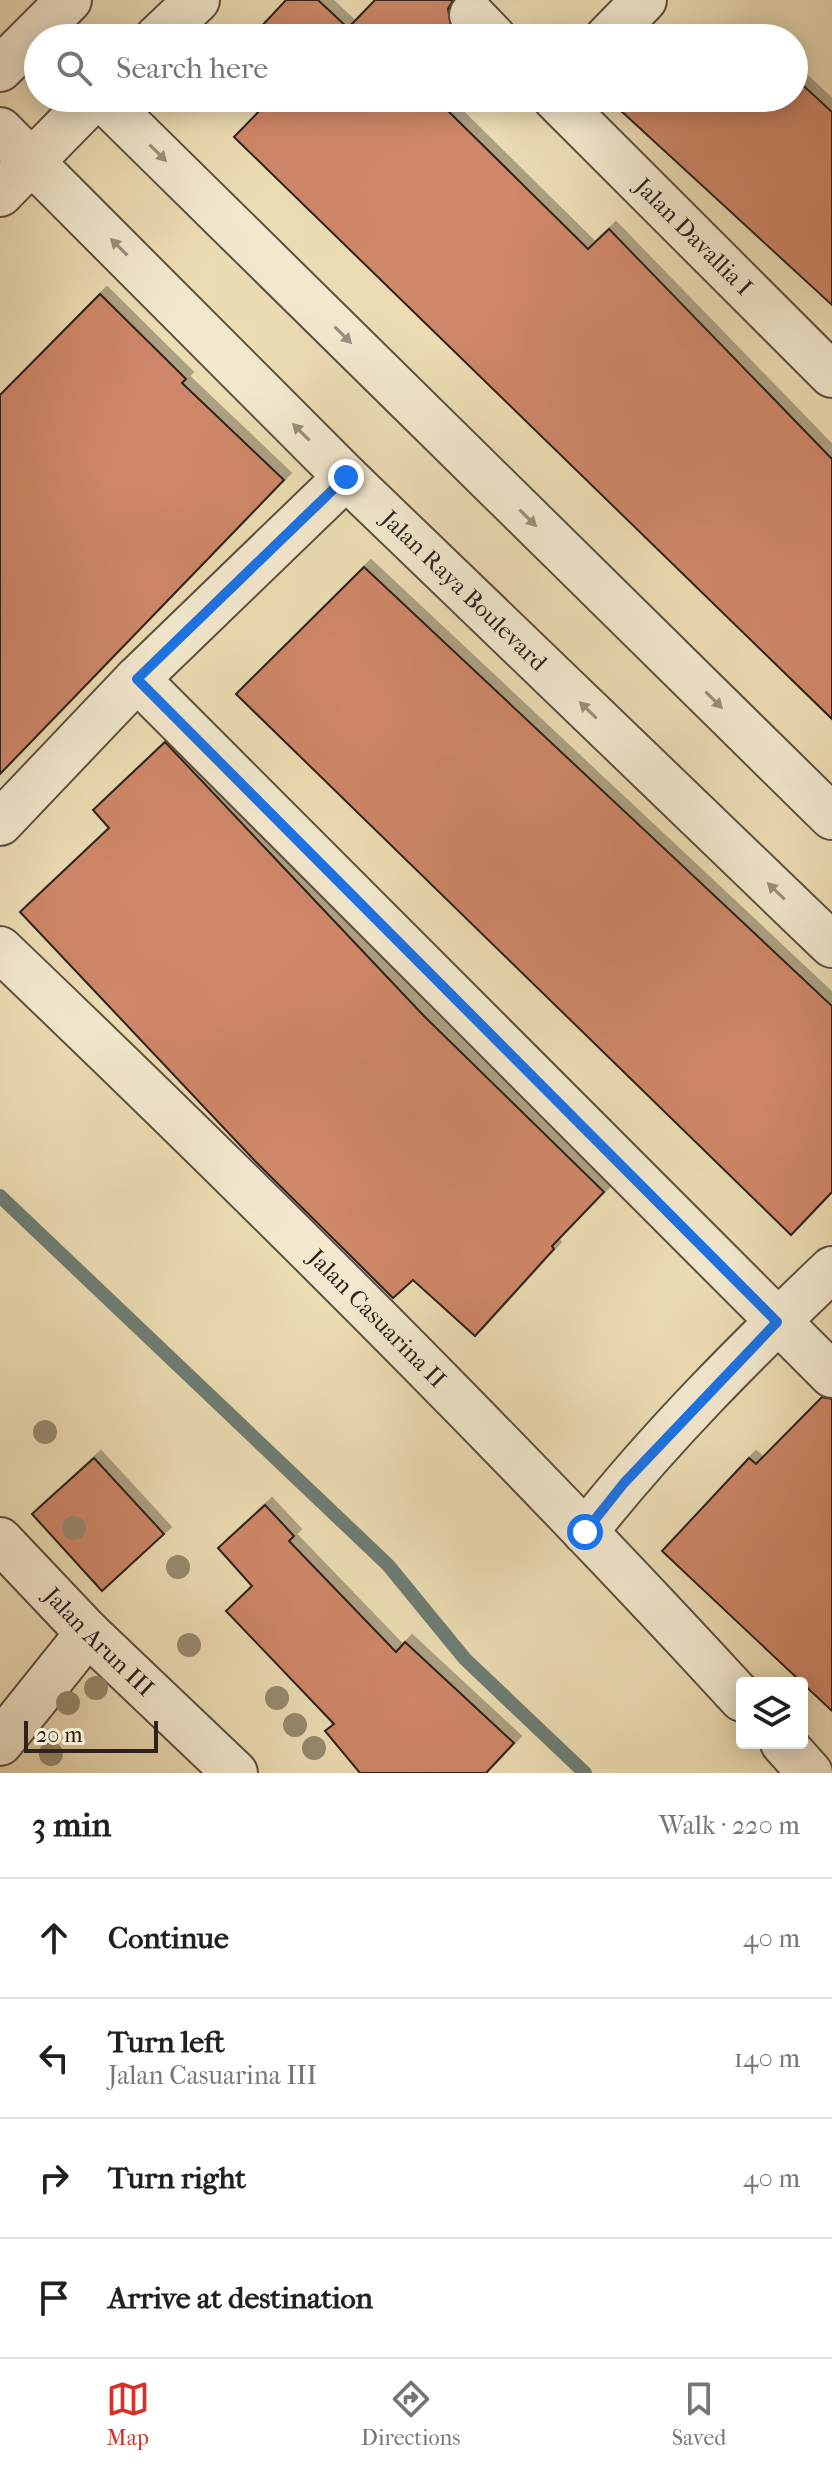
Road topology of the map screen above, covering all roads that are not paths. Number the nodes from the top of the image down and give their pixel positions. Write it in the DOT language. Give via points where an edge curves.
graph roads {
  1 [pos="69,0"];
  2 [pos="197,0"];
  3 [pos="644,0"];
  4 [pos="48,24"];
  5 [pos="172,24"];
  6 [pos="621,24"];
  7 [pos="24,48"];
  8 [pos="0,69"];
  9 [pos="80,112"];
  10 [pos="116,112"];
  11 [pos="569,112"];
  12 [pos="0,130"];
  13 [pos="33,159"];
  14 [pos="0,194"];
  15 [pos="832,375"];
  16 [pos="346,477"];
  17 [pos="137,679"];
  18 [pos="832,817"];
  19 [pos="0,823"];
  20 [pos="832,945"];
  21 [pos="0,949"];
  22 [pos="832,1269"];
  23 [pos="777,1322"];
  24 [pos="832,1375"];
  25 [pos="585,1532"];
  26 [pos="0,1540"];
  27 [pos="88,1633"];
  28 [pos="736,1693"];
  29 [pos="0,1743"];
  30 [pos="788,1749"];
  31 [pos="235,1773"];
  32 [pos="810,1773"];
  1 -- 4 [label="street"];
  2 -- 5 [label="street"];
  3 -- 6 [label="street"];
  7 -- 8 [label="street"];
  9 -- 13 [label="street"];
  10 -- 18 [label="street, one-way"];
  11 -- 15 [label="street, Jalan Davallia I"];
  12 -- 13 [label="street, Jalan Raya Boulevard"];
  13 -- 14 [label="street"];
  16 -- 13 [label="street, Jalan Raya Boulevard, one-way"];
  16 -- 17 [label="street"];
  20 -- 16 [label="street, Jalan Raya Boulevard, one-way"];
  17 -- 19 [label="street"];
  17 -- 23 [label="street"];
  21 -- 25 [label="street, Jalan Casuarina II" via="261,1200"];
  22 -- 23 [label="street"];
  23 -- 24 [label="street"];
  23 -- 25 [label="street" via="653,1451"];
  25 -- 28 [label="street, Jalan Casuarina II"];
  26 -- 27 [label="street, Jalan Arun III"];
  27 -- 29 [label="street"];
  27 -- 31 [label="street, Jalan Arun III"];
  30 -- 32 [label="street"];
}
